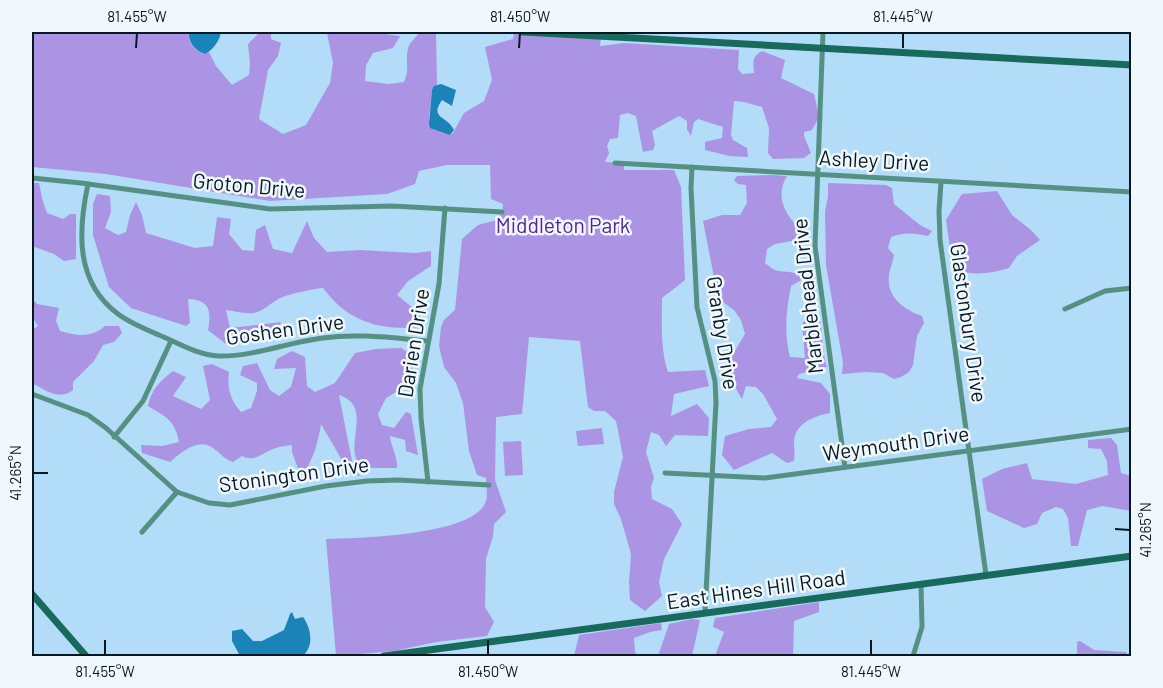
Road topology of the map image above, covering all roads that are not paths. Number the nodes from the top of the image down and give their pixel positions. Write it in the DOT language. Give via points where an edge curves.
graph roads {
  1 [pos="523,32"];
  2 [pos="823,32"];
  3 [pos="822,48"];
  4 [pos="1131,65"];
  5 [pos="615,163"];
  6 [pos="692,167"];
  7 [pos="816,174"];
  8 [pos="32,178"];
  9 [pos="941,182"];
  10 [pos="88,184"];
  11 [pos="1131,192"];
  12 [pos="445,208"];
  13 [pos="502,212"];
  14 [pos="1131,288"];
  15 [pos="1065,309"];
  16 [pos="171,341"];
  17 [pos="428,341"];
  18 [pos="32,394"];
  19 [pos="1131,429"];
  20 [pos="114,437"];
  21 [pos="969,450"];
  22 [pos="845,467"];
  23 [pos="665,473"];
  24 [pos="712,476"];
  25 [pos="428,482"];
  26 [pos="489,485"];
  27 [pos="177,492"];
  28 [pos="142,532"];
  29 [pos="1131,556"];
  30 [pos="986,575"];
  31 [pos="921,585"];
  32 [pos="32,594"];
  33 [pos="705,612"];
  34 [pos="86,657"];
  35 [pos="384,657"];
  36 [pos="913,657"];
  1 -- 3 [label="street"];
  2 -- 3 [label="street, Marblehead Drive"];
  3 -- 4 [label="street"];
  3 -- 7 [label="street, Marblehead Drive"];
  5 -- 6 [label="street, Ashley Drive"];
  6 -- 7 [label="street, Ashley Drive"];
  6 -- 24 [label="street, Granby Drive" via="697,307 715,381"];
  7 -- 9 [label="street, Ashley Drive"];
  7 -- 22 [label="street, Marblehead Drive" via="815,246"];
  8 -- 10 [label="street, Groton Drive"];
  9 -- 11 [label="street, Ashley Drive"];
  9 -- 21 [label="street, Glastonbury Drive" via="940,234"];
  10 -- 12 [label="street, Groton Drive" via="270,209"];
  10 -- 16 [label="street, Goshen Drive" via="81,239 90,280 100,297 117,313"];
  12 -- 13 [label="street, Groton Drive"];
  12 -- 17 [label="street, Darien Drive" via="441,273"];
  14 -- 15 [label="street" via="1105,291"];
  16 -- 17 [label="street, Goshen Drive" via="223,356 350,336"];
  16 -- 20 [label="street" via="143,401"];
  17 -- 25 [label="street, Darien Drive" via="420,399"];
  18 -- 20 [label="street, Stonington Drive" via="88,415"];
  19 -- 21 [label="street, Weymouth Drive"];
  20 -- 27 [label="street, Stonington Drive"];
  21 -- 22 [label="street, Weymouth Drive"];
  21 -- 30 [label="street, Glastonbury Drive"];
  22 -- 24 [label="street, Weymouth Drive" via="765,478"];
  23 -- 24 [label="street, Weymouth Drive"];
  24 -- 33 [label="street, Granby Drive"];
  25 -- 26 [label="street, Stonington Drive"];
  25 -- 27 [label="street, Stonington Drive" via="353,482 230,505"];
  27 -- 28 [label="street"];
  29 -- 30 [label="street, East Hines Hill Road"];
  30 -- 31 [label="street, East Hines Hill Road"];
  31 -- 33 [label="street, East Hines Hill Road"];
  31 -- 36 [label="street" via="922,627"];
  32 -- 34 [label="street"];
  33 -- 35 [label="street, East Hines Hill Road"];
}
